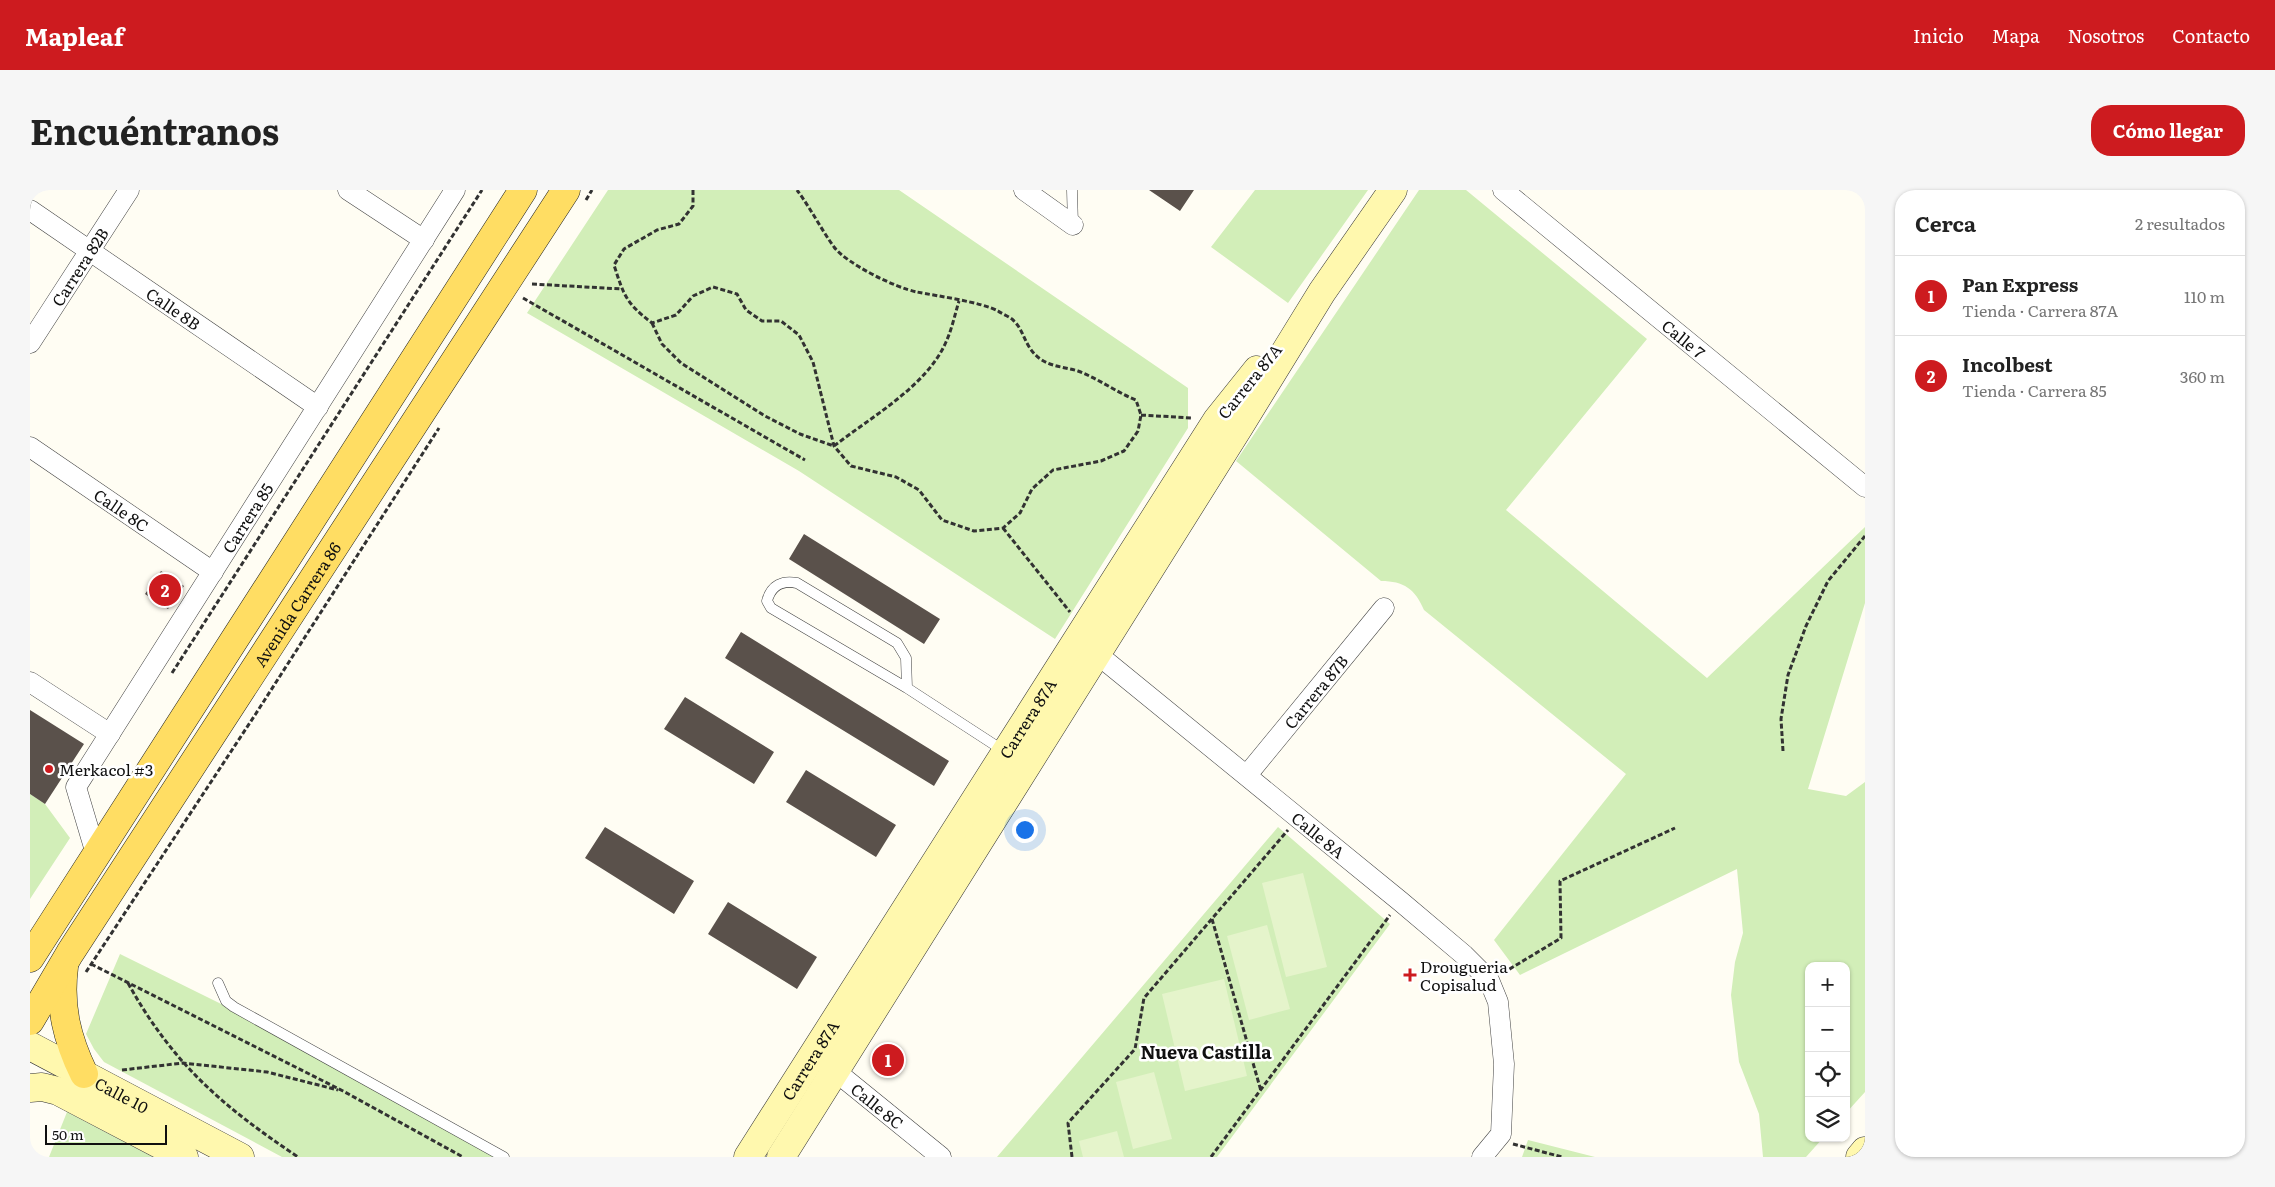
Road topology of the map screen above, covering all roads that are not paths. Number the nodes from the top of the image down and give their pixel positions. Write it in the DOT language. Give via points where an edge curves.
graph roads {
  1 [pos="129,190"];
  2 [pos="348,190"];
  3 [pos="456,190"];
  4 [pos="523,190"];
  5 [pos="1024,190"];
  6 [pos="1072,190"];
  7 [pos="1393,190"];
  8 [pos="1503,190"];
  9 [pos="574,198"];
  10 [pos="30,210"];
  11 [pos="1073,224"];
  12 [pos="424,240"];
  13 [pos="90,250"];
  14 [pos="1322,292"];
  15 [pos="30,343"];
  16 [pos="318,407"];
  17 [pos="30,447"];
  18 [pos="1865,487"];
  19 [pos="213,572"];
  20 [pos="1384,608"];
  21 [pos="1086,640"];
  22 [pos="30,682"];
  23 [pos="907,688"];
  24 [pos="110,734"];
  25 [pos="1005,752"];
  26 [pos="1247,775"];
  27 [pos="96,854"];
  28 [pos="30,958"];
  29 [pos="73,971"];
  30 [pos="218,983"];
  31 [pos="30,1021"];
  32 [pos="30,1046"];
  33 [pos="814,1053"];
  34 [pos="835,1071"];
  35 [pos="84,1074"];
  36 [pos="30,1088"];
  37 [pos="1865,1151"];
  38 [pos="184,1157"];
  39 [pos="240,1157"];
  40 [pos="504,1157"];
  41 [pos="748,1157"];
  42 [pos="781,1157"];
  43 [pos="941,1157"];
  44 [pos="1482,1157"];
  45 [pos="1860,1157"];
  1 -- 13 [label="street, Carrera 82B"];
  2 -- 12 [label="street"];
  3 -- 12 [label="street, Carrera 85"];
  4 -- 27 [label="main road, Avenida Carrera 86"];
  5 -- 11 [label="street"];
  6 -- 11 [label="lane"];
  7 -- 14 [label="street, Carrera 87A"];
  8 -- 18 [label="street, Calle 7"];
  9 -- 29 [label="main road, Avenida Carrera 86"];
  10 -- 13 [label="street, Calle 8B"];
  12 -- 16 [label="street, Carrera 85"];
  13 -- 15 [label="street, Carrera 82B"];
  13 -- 16 [label="street, Calle 8B"];
  14 -- 21 [label="street, Carrera 87A"];
  14 -- 21 [label="street, Carrera 87A" via="1217,420"];
  16 -- 19 [label="street, Carrera 85"];
  17 -- 19 [label="street, Calle 8C"];
  19 -- 24 [label="street, Carrera 85"];
  20 -- 26 [label="street, Carrera 87B"];
  21 -- 25 [label="street, Carrera 87A"];
  21 -- 26 [label="street, Calle 8A"];
  21 -- 34 [label="street, Carrera 87A"];
  22 -- 24 [label="street"];
  23 -- 23 [label="lane" via="906,658 896,642 797,583 777,584 769,593 767,601 771,608"];
  23 -- 25 [label="lane"];
  24 -- 27 [label="street, Carrera 85" via="76,787"];
  25 -- 33 [label="street, Carrera 87A"];
  26 -- 44 [label="street, Calle 8A" via="1464,955 1489,980 1498,1002 1504,1064 1501,1134"];
  27 -- 28 [label="main road, Avenida Carrera 86"];
  29 -- 31 [label="main road, Avenida Carrera 86"];
  29 -- 35 [label="main road" via="62,994 64,1025"];
  30 -- 40 [label="lane" via="226,1001 234,1008"];
  32 -- 35 [label="street, Calle 10"];
  33 -- 34 [label="street, Calle 8C"];
  33 -- 41 [label="street, Carrera 87A"];
  34 -- 42 [label="street, Carrera 87A"];
  34 -- 43 [label="street, Calle 8C"];
  35 -- 39 [label="street, Calle 10"];
  36 -- 38 [label="street, Calle 10" via="42,1087 58,1092"];
  37 -- 45 [label="street"];
}
